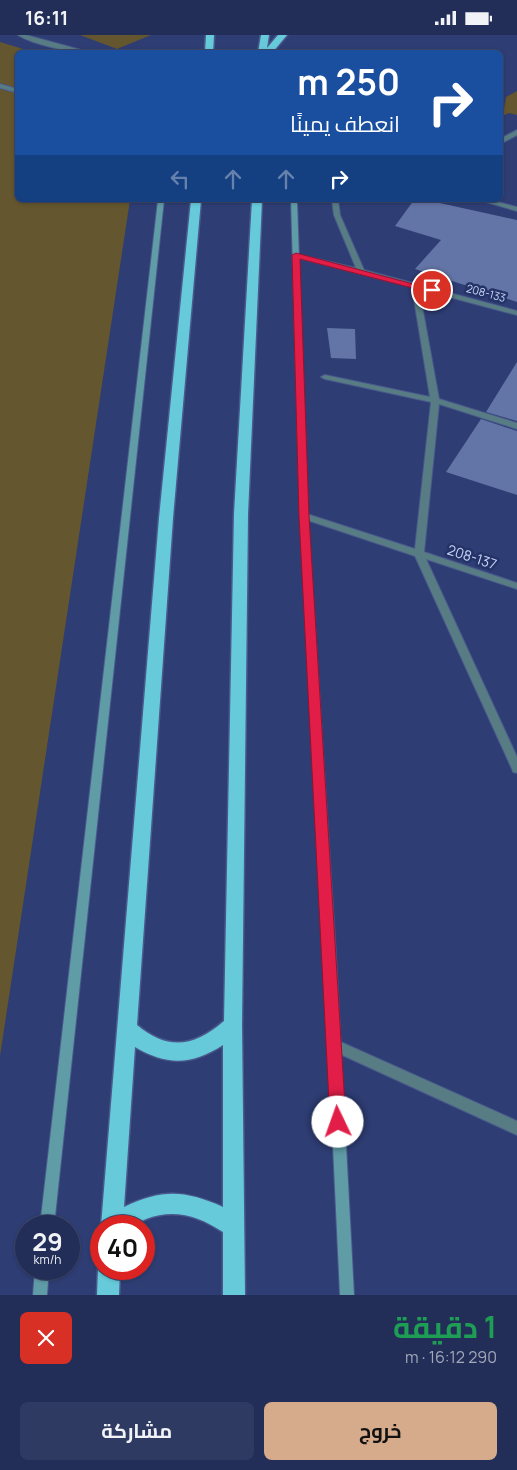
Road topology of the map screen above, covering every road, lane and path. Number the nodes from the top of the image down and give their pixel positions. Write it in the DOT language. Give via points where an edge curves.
graph roads {
  1 [pos="20,35"];
  2 [pos="210,35"];
  3 [pos="265,35"];
  4 [pos="283,35"];
  5 [pos="77,50"];
  6 [pos="208,50"];
  7 [pos="262,50"];
  8 [pos="270,50"];
  9 [pos="0,85"];
  10 [pos="15,90"];
  11 [pos="517,132"];
  12 [pos="503,140"];
  13 [pos="161,202"];
  14 [pos="196,202"];
  15 [pos="257,202"];
  16 [pos="294,202"];
  17 [pos="335,202"];
  18 [pos="490,202"];
  19 [pos="517,209"];
  20 [pos="296,255"];
  21 [pos="361,271"];
  22 [pos="415,285"];
  23 [pos="517,313"];
  24 [pos="325,377"];
  25 [pos="435,400"];
  26 [pos="517,426"];
  27 [pos="304,516"];
  28 [pos="419,554"];
  29 [pos="517,587"];
  30 [pos="517,769"];
  31 [pos="233,1025"];
  32 [pos="126,1028"];
  33 [pos="334,1045"];
  34 [pos="517,1128"];
  35 [pos="48,1215"];
  36 [pos="113,1215"];
  37 [pos="129,1215"];
  38 [pos="232,1225"];
  39 [pos="41,1280"];
  40 [pos="109,1280"];
  41 [pos="40,1295"];
  42 [pos="108,1295"];
  43 [pos="234,1295"];
  44 [pos="347,1295"];
  1 -- 5 [label="street"];
  2 -- 6 [label="highway"];
  3 -- 7 [label="highway"];
  4 -- 8 [label="highway"];
  9 -- 10 [label="street"];
  11 -- 12 [label="street"];
  13 -- 35 [label="street"];
  14 -- 32 [label="highway" via="166,518"];
  15 -- 31 [label="highway" via="241,514"];
  16 -- 20 [label="street"];
  17 -- 21 [label="street" via="337,215"];
  18 -- 19 [label="street"];
  20 -- 21 [label="street, 208-133"];
  20 -- 27 [label="street"];
  21 -- 22 [label="street, 208-133"];
  22 -- 23 [label="street, 208-133"];
  22 -- 25 [label="street"];
  24 -- 25 [label="street"];
  25 -- 26 [label="street"];
  25 -- 28 [label="street"];
  27 -- 28 [label="street, 208-137"];
  27 -- 33 [label="street"];
  28 -- 29 [label="street, 208-137"];
  28 -- 30 [label="street"];
  31 -- 32 [label="highway" via="206,1046 189,1052 171,1053 153,1049"];
  31 -- 38 [label="highway"];
  32 -- 36 [label="highway"];
  33 -- 34 [label="street"];
  33 -- 44 [label="street"];
  37 -- 38 [label="highway" via="152,1205 195,1205"];
  38 -- 43 [label="highway"];
  39 -- 41 [label="street"];
  40 -- 42 [label="highway"];
}
